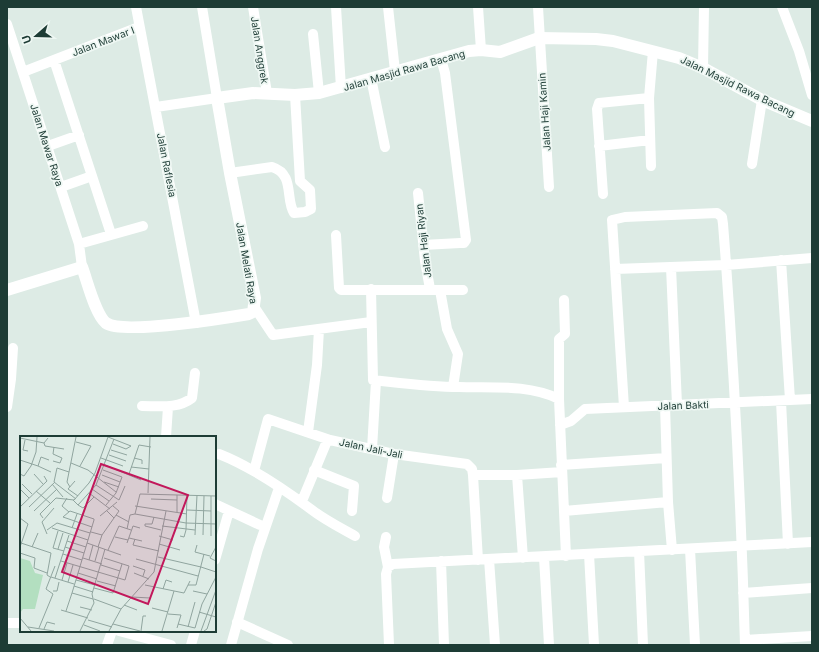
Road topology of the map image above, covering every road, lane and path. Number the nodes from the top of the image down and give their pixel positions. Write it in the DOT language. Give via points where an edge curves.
graph roads {
  1 [pos="136,7"];
  2 [pos="202,7"];
  3 [pos="253,7"];
  4 [pos="336,7"];
  5 [pos="388,7"];
  6 [pos="478,7"];
  7 [pos="538,7"];
  8 [pos="704,7"];
  9 [pos="782,7"];
  10 [pos="7,24"];
  11 [pos="139,27"];
  12 [pos="313,34"];
  13 [pos="539,38"];
  14 [pos="481,50"];
  15 [pos="653,51"];
  16 [pos="441,59"];
  17 [pos="54,60"];
  18 [pos="703,68"];
  19 [pos="395,71"];
  20 [pos="22,72"];
  21 [pos="371,78"];
  22 [pos="342,88"];
  23 [pos="267,93"];
  24 [pos="319,93"];
  25 [pos="295,95"];
  26 [pos="812,95"];
  27 [pos="217,98"];
  28 [pos="649,98"];
  29 [pos="762,100"];
  30 [pos="156,107"];
  31 [pos="812,121"];
  32 [pos="79,135"];
  33 [pos="650,140"];
  34 [pos="48,146"];
  35 [pos="599,146"];
  36 [pos="385,147"];
  37 [pos="752,164"];
  38 [pos="651,166"];
  39 [pos="230,173"];
  40 [pos="92,176"];
  41 [pos="61,187"];
  42 [pos="549,187"];
  43 [pos="418,193"];
  44 [pos="603,194"];
  45 [pos="143,226"];
  46 [pos="111,234"];
  47 [pos="336,235"];
  48 [pos="79,244"];
  49 [pos="423,245"];
  50 [pos="812,258"];
  51 [pos="780,260"];
  52 [pos="726,265"];
  53 [pos="82,267"];
  54 [pos="670,267"];
  55 [pos="614,269"];
  56 [pos="371,289"];
  57 [pos="7,290"];
  58 [pos="435,290"];
  59 [pos="463,290"];
  60 [pos="564,300"];
  61 [pos="255,308"];
  62 [pos="371,322"];
  63 [pos="196,323"];
  64 [pos="319,329"];
  65 [pos="13,348"];
  66 [pos="195,373"];
  67 [pos="376,381"];
  68 [pos="453,387"];
  69 [pos="559,399"];
  70 [pos="812,399"];
  71 [pos="786,400"];
  72 [pos="735,402"];
  73 [pos="665,405"];
  74 [pos="677,405"];
  75 [pos="142,406"];
  76 [pos="7,407"];
  77 [pos="168,407"];
  78 [pos="624,407"];
  79 [pos="560,425"];
  80 [pos="308,432"];
  81 [pos="166,436"];
  82 [pos="330,440"];
  83 [pos="372,449"];
  84 [pos="219,454"];
  85 [pos="394,454"];
  86 [pos="666,458"];
  87 [pos="562,468"];
  88 [pos="314,470"];
  89 [pos="254,471"];
  90 [pos="473,475"];
  91 [pos="517,475"];
  92 [pos="279,488"];
  93 [pos="387,498"];
  94 [pos="302,501"];
  95 [pos="668,502"];
  96 [pos="216,504"];
  97 [pos="229,511"];
  98 [pos="352,511"];
  99 [pos="564,511"];
  100 [pos="260,525"];
  101 [pos="355,536"];
  102 [pos="386,536"];
  103 [pos="812,542"];
  104 [pos="788,544"];
  105 [pos="742,546"];
  106 [pos="690,549"];
  107 [pos="672,550"];
  108 [pos="639,552"];
  109 [pos="589,554"];
  110 [pos="216,556"];
  111 [pos="566,556"];
  112 [pos="544,557"];
  113 [pos="523,558"];
  114 [pos="478,560"];
  115 [pos="489,560"];
  116 [pos="441,562"];
  117 [pos="388,566"];
  118 [pos="812,588"];
  119 [pos="744,593"];
  120 [pos="237,622"];
  121 [pos="7,623"];
  122 [pos="20,623"];
  123 [pos="112,632"];
  124 [pos="128,632"];
  125 [pos="195,632"];
  126 [pos="153,635"];
  127 [pos="812,636"];
  128 [pos="745,643"];
  129 [pos="107,645"];
  130 [pos="171,645"];
  131 [pos="191,645"];
  132 [pos="231,645"];
  133 [pos="288,645"];
  134 [pos="389,645"];
  135 [pos="444,645"];
  136 [pos="495,645"];
  137 [pos="549,645"];
  138 [pos="594,645"];
  139 [pos="643,645"];
  140 [pos="695,645"];
  1 -- 11 [label="street, Jalan Raflesia"];
  2 -- 27 [label="street, Jalan Melati Raya"];
  3 -- 23 [label="street, Jalan Anggrek"];
  4 -- 22 [label="street"];
  5 -- 19 [label="street"];
  6 -- 14 [label="street"];
  7 -- 13 [label="street, Jalan Haji Kamin"];
  8 -- 18 [label="street"];
  9 -- 26 [label="street"];
  10 -- 20 [label="street, Jalan Mawar Raya"];
  11 -- 17 [label="street, Jalan Mawar I"];
  11 -- 30 [label="street, Jalan Raflesia"];
  12 -- 24 [label="street"];
  13 -- 14 [label="street, Jalan Masjid Rawa Bacang" via="500,52"];
  13 -- 15 [label="street, Jalan Masjid Rawa Bacang" via="596,38"];
  13 -- 42 [label="street, Jalan Haji Kamin"];
  14 -- 16 [label="street, Jalan Masjid Rawa Bacang"];
  15 -- 18 [label="street, Jalan Masjid Rawa Bacang"];
  15 -- 28 [label="street"];
  16 -- 19 [label="street, Jalan Masjid Rawa Bacang"];
  16 -- 49 [label="street" via="466,240 460,244"];
  17 -- 20 [label="street, Jalan Mawar I"];
  17 -- 32 [label="street"];
  18 -- 29 [label="street, Jalan Masjid Rawa Bacang"];
  19 -- 21 [label="street, Jalan Masjid Rawa Bacang"];
  20 -- 34 [label="street, Jalan Mawar Raya"];
  21 -- 22 [label="street, Jalan Masjid Rawa Bacang"];
  21 -- 36 [label="street"];
  22 -- 24 [label="street, Jalan Masjid Rawa Bacang"];
  23 -- 25 [label="street, Jalan Masjid Rawa Bacang"];
  23 -- 27 [label="street, Jalan Masjid Rawa Bacang"];
  24 -- 25 [label="street, Jalan Masjid Rawa Bacang"];
  25 -- 39 [label="street" via="300,181 308,188 311,209 296,214 293,212 286,181 277,168"];
  27 -- 30 [label="street"];
  27 -- 39 [label="street, Jalan Melati Raya"];
  28 -- 33 [label="street"];
  28 -- 35 [label="street" via="599,103"];
  29 -- 31 [label="street, Jalan Masjid Rawa Bacang"];
  29 -- 37 [label="street"];
  30 -- 63 [label="street, Jalan Raflesia"];
  32 -- 34 [label="street"];
  32 -- 40 [label="street"];
  33 -- 35 [label="street"];
  33 -- 38 [label="street"];
  34 -- 41 [label="street, Jalan Mawar Raya"];
  35 -- 44 [label="street"];
  39 -- 61 [label="street, Jalan Melati Raya"];
  40 -- 41 [label="street"];
  40 -- 46 [label="street"];
  41 -- 48 [label="street, Jalan Mawar Raya"];
  43 -- 49 [label="street, Jalan Haji Riyan"];
  45 -- 46 [label="street"];
  46 -- 48 [label="street"];
  47 -- 56 [label="street" via="339,288 347,291"];
  48 -- 53 [label="street, Jalan Mawar Raya"];
  49 -- 58 [label="street, Jalan Haji Riyan"];
  50 -- 51 [label="street"];
  51 -- 52 [label="street"];
  51 -- 71 [label="street"];
  52 -- 54 [label="street"];
  52 -- 55 [label="street" via="722,217 714,212 612,220"];
  52 -- 72 [label="street"];
  53 -- 57 [label="street"];
  53 -- 63 [label="street, Jalan Melati Raya" via="100,314 107,324 145,327"];
  54 -- 55 [label="street"];
  54 -- 74 [label="street"];
  55 -- 78 [label="street"];
  56 -- 58 [label="street"];
  56 -- 62 [label="street"];
  58 -- 59 [label="street"];
  58 -- 68 [label="street, Jalan Haji Riyan" via="458,354"];
  60 -- 69 [label="street" via="565,334 559,339"];
  61 -- 63 [label="street, Jalan Melati Raya" via="249,314"];
  61 -- 64 [label="street" via="273,335"];
  62 -- 64 [label="street"];
  62 -- 67 [label="street" via="373,380"];
  64 -- 80 [label="street" via="318,360"];
  65 -- 76 [label="street"];
  66 -- 77 [label="street" via="192,398 186,403"];
  67 -- 68 [label="street"];
  67 -- 83 [label="street"];
  68 -- 69 [label="street" via="511,388"];
  69 -- 79 [label="street"];
  70 -- 71 [label="street, Jalan Bakti"];
  71 -- 72 [label="street, Jalan Bakti"];
  71 -- 104 [label="street"];
  72 -- 74 [label="street, Jalan Bakti"];
  72 -- 105 [label="street"];
  73 -- 74 [label="street, Jalan Bakti"];
  73 -- 78 [label="street, Jalan Bakti"];
  73 -- 86 [label="street"];
  75 -- 77 [label="street"];
  77 -- 81 [label="street"];
  78 -- 79 [label="street, Jalan Bakti" via="585,409 571,421"];
  79 -- 87 [label="street"];
  80 -- 82 [label="street"];
  80 -- 89 [label="street" via="268,419"];
  82 -- 83 [label="street, Jalan Jali-Jali"];
  82 -- 88 [label="street, Jalan Jali-Jali" via="327,441"];
  83 -- 85 [label="street, Jalan Jali-Jali"];
  84 -- 89 [label="street"];
  85 -- 90 [label="street, Jalan Jali-Jali" via="467,464"];
  85 -- 93 [label="street"];
  86 -- 87 [label="street"];
  86 -- 95 [label="street"];
  87 -- 91 [label="street"];
  87 -- 99 [label="street"];
  88 -- 94 [label="street, Jalan Jali-Jali"];
  88 -- 98 [label="street" via="354,486"];
  89 -- 92 [label="street"];
  90 -- 91 [label="street"];
  90 -- 114 [label="street"];
  91 -- 113 [label="street"];
  92 -- 94 [label="street"];
  92 -- 120 [label="street"];
  94 -- 101 [label="street" via="312,511"];
  95 -- 99 [label="street"];
  95 -- 107 [label="street"];
  96 -- 97 [label="street"];
  97 -- 100 [label="street"];
  97 -- 110 [label="street"];
  99 -- 111 [label="street"];
  102 -- 117 [label="street" via="384,547"];
  103 -- 104 [label="street"];
  104 -- 105 [label="street"];
  105 -- 106 [label="street"];
  105 -- 119 [label="street"];
  106 -- 107 [label="street"];
  106 -- 140 [label="street"];
  107 -- 108 [label="street"];
  108 -- 109 [label="street"];
  108 -- 139 [label="street"];
  109 -- 111 [label="street"];
  109 -- 138 [label="street"];
  111 -- 112 [label="street"];
  112 -- 113 [label="street"];
  112 -- 137 [label="street"];
  113 -- 115 [label="street"];
  114 -- 115 [label="street"];
  114 -- 116 [label="street"];
  115 -- 136 [label="street"];
  116 -- 117 [label="street"];
  116 -- 135 [label="street"];
  117 -- 134 [label="street" via="386,574"];
  118 -- 119 [label="street"];
  119 -- 128 [label="street"];
  120 -- 132 [label="street"];
  120 -- 133 [label="street"];
  121 -- 122 [label="street"];
  123 -- 129 [label="street"];
  124 -- 126 [label="street"];
  125 -- 131 [label="street"];
  126 -- 130 [label="street"];
  127 -- 128 [label="street"];
}
